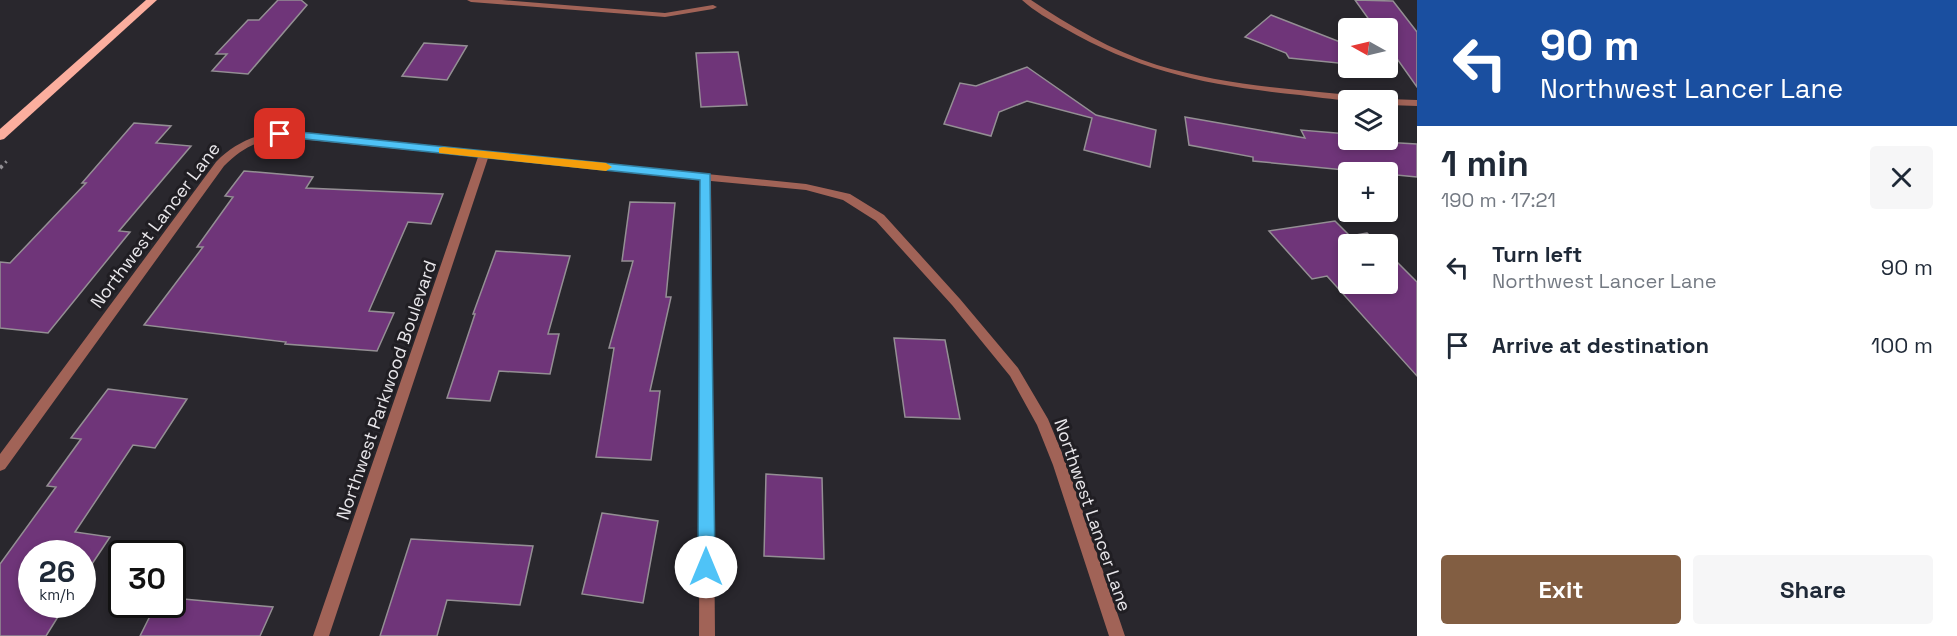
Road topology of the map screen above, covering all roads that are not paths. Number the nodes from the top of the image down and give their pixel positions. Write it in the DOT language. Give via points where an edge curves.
graph roads {
  1 [pos="152,0"];
  2 [pos="471,0"];
  3 [pos="1026,0"];
  4 [pos="553,3"];
  5 [pos="713,7"];
  6 [pos="1338,96"];
  7 [pos="1398,102"];
  8 [pos="1417,103"];
  9 [pos="0,136"];
  10 [pos="484,155"];
  11 [pos="706,177"];
  12 [pos="0,465"];
  13 [pos="321,636"];
  14 [pos="707,636"];
  15 [pos="1117,636"];
  1 -- 9 [label="main road"];
  2 -- 4 [label="street"];
  3 -- 6 [label="street" via="1106,46 1167,71 1247,86"];
  4 -- 5 [label="street" via="665,15"];
  7 -- 8 [label="street"];
  10 -- 11 [label="street, Northwest Lancer Lane"];
  10 -- 12 [label="street, Northwest Lancer Lane" via="280,134 257,137 238,146 220,164"];
  10 -- 13 [label="street, Northwest Parkwood Boulevard"];
  11 -- 14 [label="street"];
  11 -- 15 [label="street, Northwest Lancer Lane" via="806,187 846,196 880,218 956,302 1014,372 1043,423"];
}
